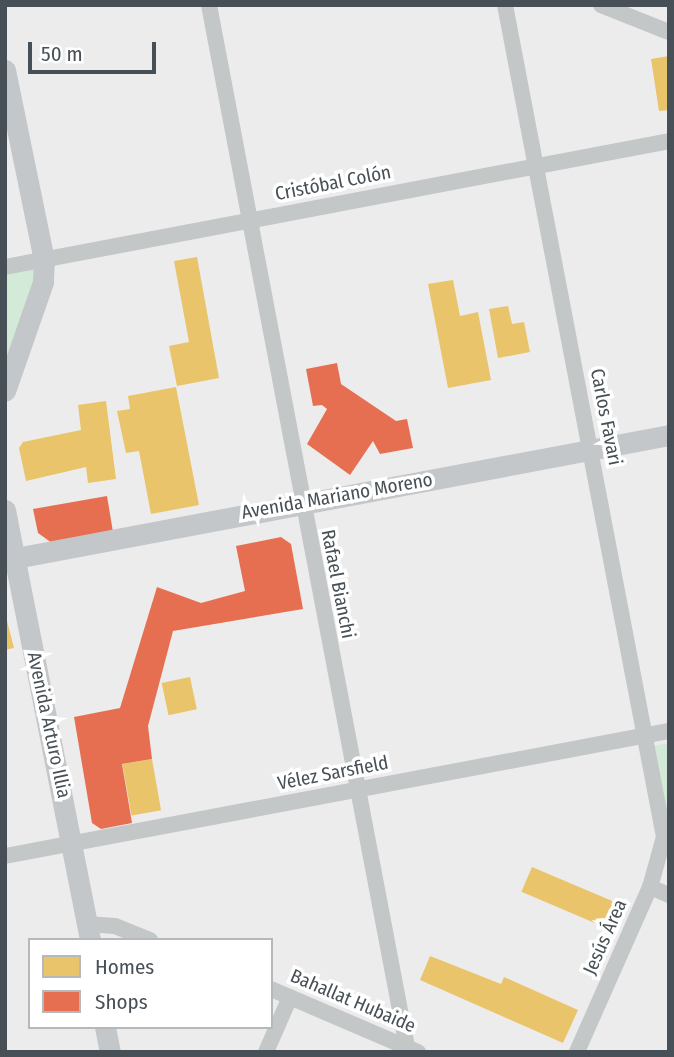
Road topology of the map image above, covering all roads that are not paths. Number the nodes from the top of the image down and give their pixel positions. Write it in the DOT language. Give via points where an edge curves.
graph roads {
  1 [pos="209,5"];
  2 [pos="505,5"];
  3 [pos="601,5"];
  4 [pos="669,32"];
  5 [pos="5,70"];
  6 [pos="669,141"];
  7 [pos="534,167"];
  8 [pos="249,220"];
  9 [pos="44,260"];
  10 [pos="5,267"];
  11 [pos="5,391"];
  12 [pos="669,435"];
  13 [pos="591,450"];
  14 [pos="301,501"];
  15 [pos="5,510"];
  16 [pos="10,559"];
  17 [pos="669,731"];
  18 [pos="643,736"];
  19 [pos="356,790"];
  20 [pos="664,837"];
  21 [pos="74,843"];
  22 [pos="5,856"];
  23 [pos="650,887"];
  24 [pos="669,895"];
  25 [pos="88,932"];
  26 [pos="145,938"];
  27 [pos="273,990"];
  28 [pos="290,997"];
  29 [pos="105,1029"];
  30 [pos="412,1049"];
  31 [pos="110,1052"];
  32 [pos="266,1052"];
  33 [pos="577,1052"];
  1 -- 8 [label="street, Rafael Bianchi"];
  2 -- 7 [label="street, Carlos Favari"];
  3 -- 4 [label="street"];
  5 -- 9 [label="main road"];
  6 -- 7 [label="street, Cristóbal Colón"];
  7 -- 8 [label="street, Cristóbal Colón"];
  7 -- 13 [label="street, Carlos Favari"];
  8 -- 9 [label="street, Cristóbal Colón"];
  8 -- 14 [label="street, Rafael Bianchi"];
  9 -- 10 [label="street, Cristóbal Colón"];
  9 -- 11 [label="main road" via="43,282"];
  12 -- 13 [label="main road, Avenida Mariano Moreno"];
  13 -- 14 [label="main road, Avenida Mariano Moreno"];
  13 -- 18 [label="street, Carlos Favari"];
  14 -- 16 [label="main road, Avenida Mariano Moreno"];
  14 -- 19 [label="street, Rafael Bianchi"];
  15 -- 16 [label="main road, Avenida Arturo Illia"];
  16 -- 21 [label="main road, Avenida Arturo Illia"];
  17 -- 18 [label="street, Vélez Sarsfield"];
  18 -- 19 [label="street, Vélez Sarsfield"];
  18 -- 20 [label="street, Carlos Favari"];
  19 -- 21 [label="street, Vélez Sarsfield"];
  19 -- 30 [label="street, Rafael Bianchi"];
  20 -- 23 [label="street, Jesús Área"];
  21 -- 22 [label="street, Vélez Sarsfield"];
  21 -- 25 [label="main road, Avenida Arturo Illia"];
  23 -- 24 [label="street"];
  23 -- 33 [label="street, Jesús Área"];
  25 -- 26 [label="street" via="116,926"];
  27 -- 28 [label="street, Bahallat Hubaide"];
  28 -- 30 [label="street, Bahallat Hubaide"];
  28 -- 32 [label="street"];
  29 -- 31 [label="main road"];
}
